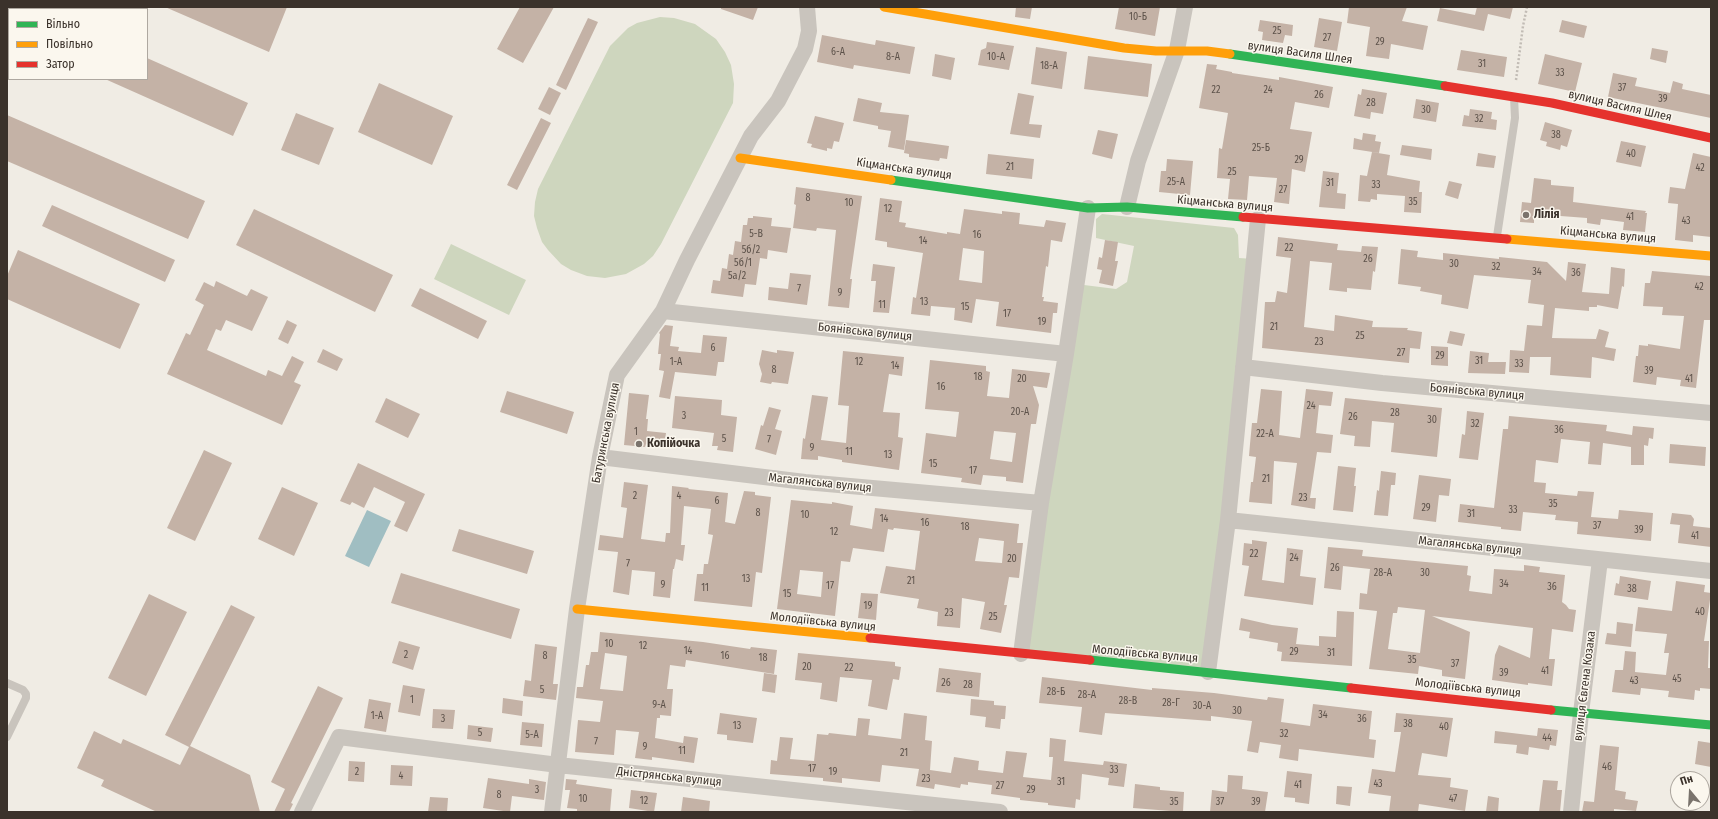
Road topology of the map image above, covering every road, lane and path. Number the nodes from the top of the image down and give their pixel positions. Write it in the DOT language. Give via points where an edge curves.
graph roads {
  1 [pos="807,7"];
  2 [pos="884,7"];
  3 [pos="1185,7"];
  4 [pos="1527,7"];
  5 [pos="1177,50"];
  6 [pos="1514,96"];
  7 [pos="1711,138"];
  8 [pos="740,158"];
  9 [pos="1127,207"];
  10 [pos="1088,208"];
  11 [pos="1258,219"];
  12 [pos="1496,237"];
  13 [pos="1711,256"];
  14 [pos="663,311"];
  15 [pos="1066,354"];
  16 [pos="1243,367"];
  17 [pos="1711,413"];
  18 [pos="600,457"];
  19 [pos="1041,503"];
  20 [pos="1228,520"];
  21 [pos="1600,560"];
  22 [pos="1711,571"];
  23 [pos="577,609"];
  24 [pos="1021,654"];
  25 [pos="1208,672"];
  26 [pos="7,683"];
  27 [pos="1580,713"];
  28 [pos="1711,725"];
  29 [pos="7,737"];
  30 [pos="558,765"];
  31 [pos="302,812"];
  32 [pos="552,812"];
  33 [pos="1000,812"];
  34 [pos="1571,812"];
  1 -- 8 [label="street, Батуринська вулиця" via="809,32 805,50 778,101 751,136"];
  2 -- 5 [label="street, вулиця Василя Шлея" via="1124,48"];
  3 -- 5 [label="street"];
  4 -- 6 [label="path"];
  5 -- 6 [label="street, вулиця Василя Шлея" via="1207,51"];
  5 -- 9 [label="street" via="1138,161"];
  6 -- 7 [label="street, вулиця Василя Шлея"];
  6 -- 12 [label="lane" via="1515,118"];
  8 -- 10 [label="street, Кіцманська вулиця"];
  8 -- 14 [label="street, Батуринська вулиця"];
  9 -- 10 [label="street, Кіцманська вулиця"];
  9 -- 11 [label="street, Кіцманська вулиця"];
  10 -- 15 [label="street"];
  11 -- 12 [label="street, Кіцманська вулиця"];
  11 -- 16 [label="street"];
  12 -- 13 [label="street, Кіцманська вулиця"];
  14 -- 15 [label="street, Боянівська вулиця"];
  14 -- 18 [label="street, Батуринська вулиця" via="617,375"];
  15 -- 19 [label="street"];
  16 -- 17 [label="street, Боянівська вулиця" via="1382,383"];
  16 -- 20 [label="street"];
  18 -- 19 [label="street, Магалянська вулиця" via="805,482"];
  18 -- 23 [label="street, Батуринська вулиця"];
  19 -- 24 [label="street"];
  20 -- 21 [label="street, Магалянська вулиця"];
  20 -- 25 [label="street"];
  21 -- 22 [label="street, Магалянська вулиця"];
  21 -- 27 [label="street, вулиця Євгена Козака"];
  23 -- 24 [label="street, Молодіївська вулиця"];
  23 -- 30 [label="street, Батуринська вулиця"];
  24 -- 25 [label="street, Молодіївська вулиця"];
  25 -- 27 [label="street, Молодіївська вулиця"];
  26 -- 29 [label="lane" via="23,690 26,698"];
  27 -- 28 [label="street, Молодіївська вулиця"];
  27 -- 34 [label="street, вулиця Євгена Козака"];
  30 -- 31 [label="street, Дністрянська вулиця" via="339,737"];
  30 -- 32 [label="street, Батуринська вулиця"];
  30 -- 33 [label="street, Дністрянська вулиця"];
}
